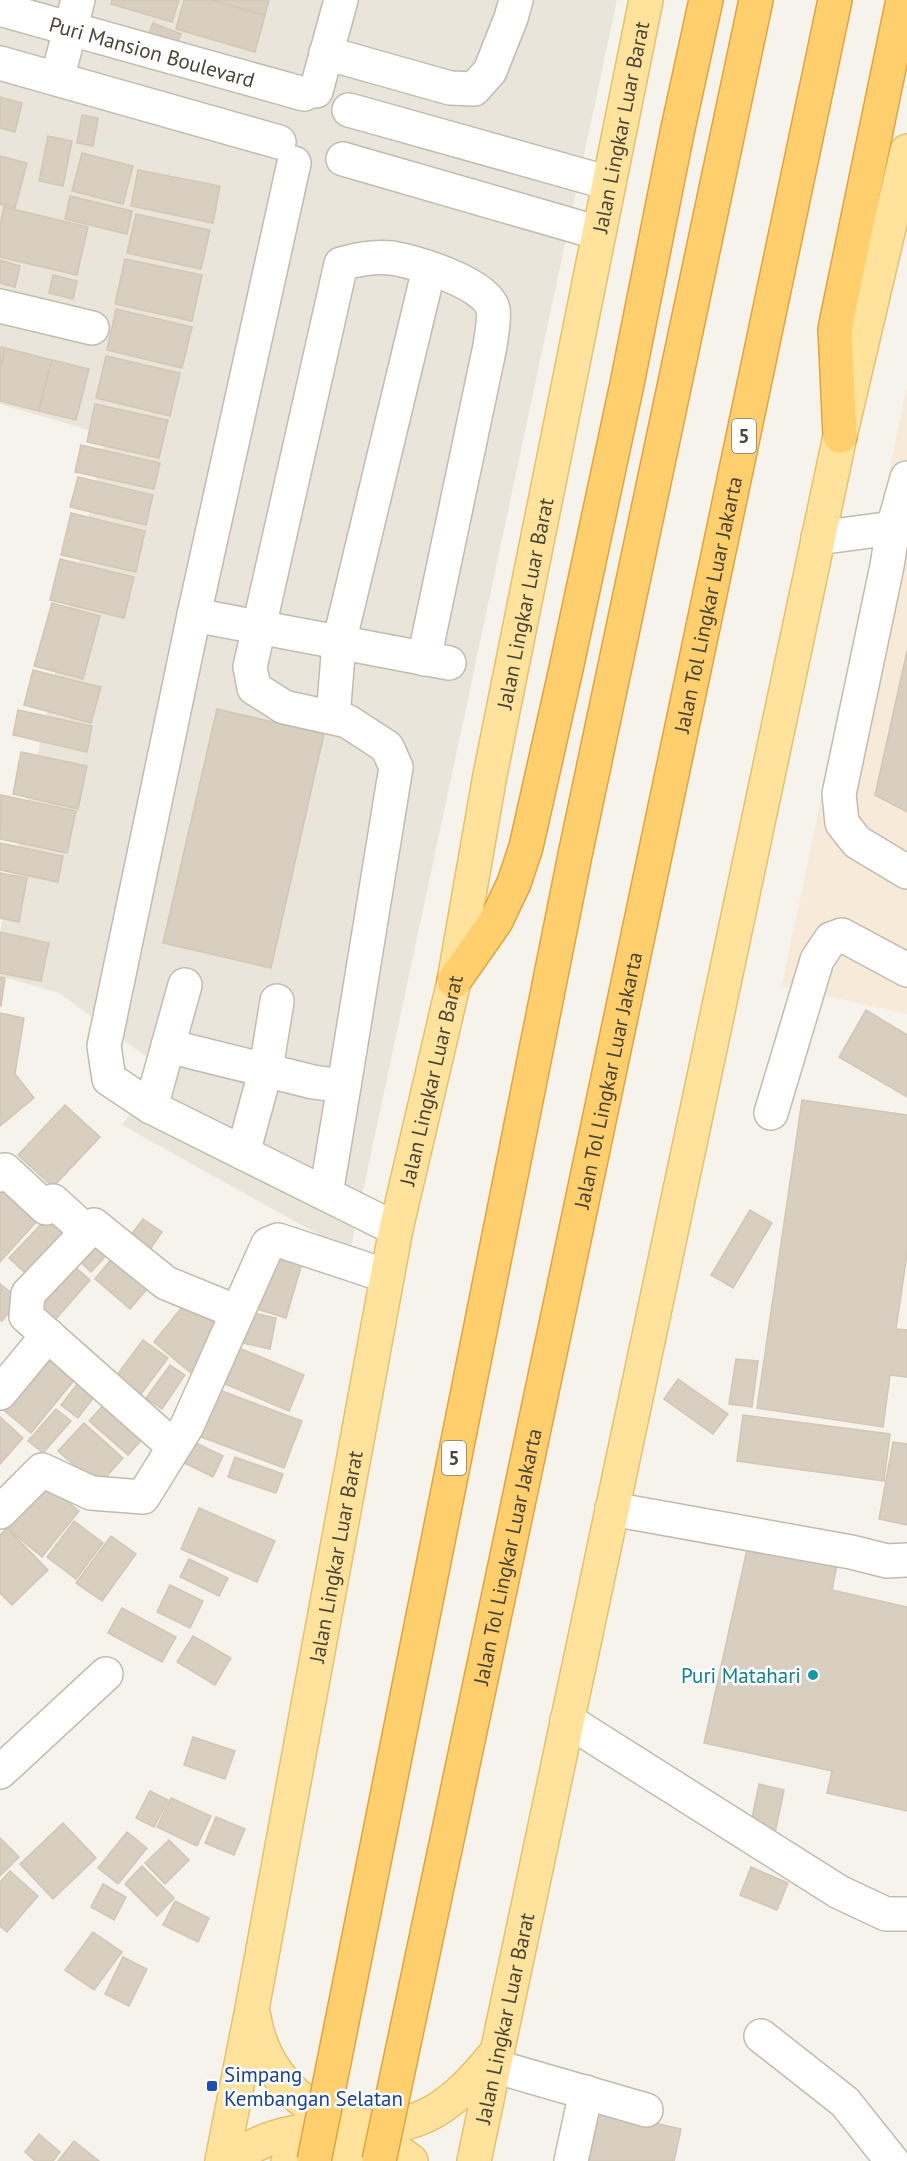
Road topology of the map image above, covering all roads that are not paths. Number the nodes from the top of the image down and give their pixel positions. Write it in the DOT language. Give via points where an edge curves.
graph roads {
  1 [pos="341,0"];
  2 [pos="516,0"];
  3 [pos="646,0"];
  4 [pos="706,0"];
  5 [pos="756,0"];
  6 [pos="835,0"];
  7 [pos="903,0"];
  8 [pos="0,9"];
  9 [pos="74,15"];
  10 [pos="326,53"];
  11 [pos="0,63"];
  12 [pos="57,79"];
  13 [pos="310,93"];
  14 [pos="349,110"];
  15 [pos="907,151"];
  16 [pos="286,153"];
  17 [pos="343,159"];
  18 [pos="609,183"];
  19 [pos="599,233"];
  20 [pos="429,269"];
  21 [pos="0,306"];
  22 [pos="92,328"];
  23 [pos="840,436"];
  24 [pos="907,478"];
  25 [pos="900,524"];
  26 [pos="818,538"];
  27 [pos="194,615"];
  28 [pos="259,629"];
  29 [pos="339,643"];
  30 [pos="333,717"];
  31 [pos="907,872"];
  32 [pos="907,970"];
  33 [pos="454,981"];
  34 [pos="185,985"];
  35 [pos="278,1001"];
  36 [pos="168,1046"];
  37 [pos="266,1069"];
  38 [pos="344,1086"];
  39 [pos="151,1107"];
  40 [pos="771,1113"];
  41 [pos="243,1153"];
  42 [pos="0,1175"];
  43 [pos="326,1194"];
  44 [pos="396,1229"];
  45 [pos="87,1232"];
  46 [pos="387,1276"];
  47 [pos="237,1312"];
  48 [pos="48,1335"];
  49 [pos="0,1394"];
  50 [pos="173,1446"];
  51 [pos="3,1501"];
  52 [pos="612,1509"];
  53 [pos="907,1560"];
  54 [pos="106,1674"];
  55 [pos="567,1720"];
  56 [pos="0,1772"];
  57 [pos="907,1914"];
  58 [pos="252,2009"];
  59 [pos="761,2036"];
  60 [pos="495,2059"];
  61 [pos="586,2092"];
  62 [pos="646,2110"];
  63 [pos="226,2161"];
  64 [pos="288,2161"];
  65 [pos="314,2161"];
  66 [pos="352,2161"];
  67 [pos="379,2161"];
  68 [pos="411,2161"];
  69 [pos="474,2161"];
  70 [pos="571,2161"];
  71 [pos="892,2161"];
  1 -- 10 [label="street"];
  2 -- 10 [label="street" via="490,71 474,89 450,88"];
  3 -- 18 [label="main road, Jalan Lingkar Luar Barat"];
  4 -- 33 [label="highway" via="526,847 496,921"];
  5 -- 65 [label="highway, 5, bridge" via="572,867"];
  6 -- 67 [label="highway, Jalan Tol Lingkar Luar Jakarta / 5, bridge"];
  7 -- 23 [label="highway" via="835,329"];
  8 -- 9 [label="street, Puri Mansion Boulevard"];
  9 -- 12 [label="street"];
  9 -- 13 [label="street, Puri Mansion Boulevard"];
  10 -- 13 [label="street"];
  11 -- 12 [label="street"];
  12 -- 16 [label="street"];
  13 -- 14 [label="street" via="329,94"];
  13 -- 16 [label="street" via="292,99 277,125"];
  14 -- 17 [label="street" via="355,136"];
  14 -- 18 [label="street"];
  15 -- 23 [label="main road, Jalan Lingkar Luar Barat"];
  16 -- 17 [label="street" via="306,168 319,170"];
  16 -- 27 [label="street"];
  17 -- 19 [label="street"];
  18 -- 19 [label="main road, Jalan Lingkar Luar Barat"];
  19 -- 33 [label="main road, Jalan Lingkar Luar Barat" via="492,764"];
  20 -- 28 [label="street" via="391,258 363,258 341,264"];
  20 -- 29 [label="street"];
  20 -- 29 [label="street" via="469,284 484,294 493,309 437,661"];
  21 -- 22 [label="street"];
  23 -- 26 [label="main road, Jalan Lingkar Luar Barat"];
  24 -- 25 [label="street"];
  25 -- 26 [label="street"];
  25 -- 31 [label="street" via="887,566 839,794 842,823 857,842"];
  26 -- 52 [label="main road, Jalan Lingkar Luar Barat"];
  27 -- 28 [label="street"];
  27 -- 39 [label="street" via="104,1046 109,1079"];
  28 -- 29 [label="street"];
  28 -- 30 [label="street" via="250,668 254,688 284,707"];
  29 -- 30 [label="street"];
  30 -- 38 [label="street" via="347,721 387,747 396,767"];
  32 -- 40 [label="street" via="842,935 831,939 817,960"];
  33 -- 44 [label="main road, Jalan Lingkar Luar Barat"];
  34 -- 36 [label="street"];
  35 -- 37 [label="street"];
  36 -- 37 [label="street"];
  36 -- 39 [label="street"];
  37 -- 38 [label="street"];
  37 -- 41 [label="street"];
  38 -- 43 [label="street"];
  39 -- 41 [label="street"];
  41 -- 43 [label="street"];
  42 -- 45 [label="street" via="4,1170 46,1208 53,1202"];
  43 -- 44 [label="street"];
  44 -- 46 [label="main road, Jalan Lingkar Luar Barat"];
  45 -- 47 [label="street" via="94,1225 166,1283"];
  45 -- 48 [label="street" via="28,1294 26,1316"];
  46 -- 47 [label="street" via="278,1240 268,1245"];
  46 -- 58 [label="main road, Jalan Lingkar Luar Barat"];
  47 -- 50 [label="street" via="187,1426"];
  48 -- 49 [label="street"];
  48 -- 50 [label="street"];
  50 -- 51 [label="street" via="143,1497 90,1493 42,1470"];
  52 -- 53 [label="street" via="886,1561"];
  52 -- 55 [label="main road, Jalan Lingkar Luar Barat"];
  54 -- 56 [label="street"];
  55 -- 57 [label="street" via="839,1892 886,1914"];
  55 -- 60 [label="main road, Jalan Lingkar Luar Barat"];
  58 -- 60 [label="main road" via="265,2056 294,2095 314,2109 361,2125 385,2126 432,2112"];
  58 -- 63 [label="main road, Jalan Lingkar Luar Barat"];
  59 -- 71 [label="street" via="846,2102"];
  60 -- 61 [label="street"];
  60 -- 69 [label="main road, Jalan Lingkar Luar Barat"];
  61 -- 62 [label="street"];
  61 -- 70 [label="street"];
  63 -- 68 [label="main road" via="256,2145 299,2130 335,2129 370,2138"];
  64 -- 66 [label="main road" via="326,2155"];
}
